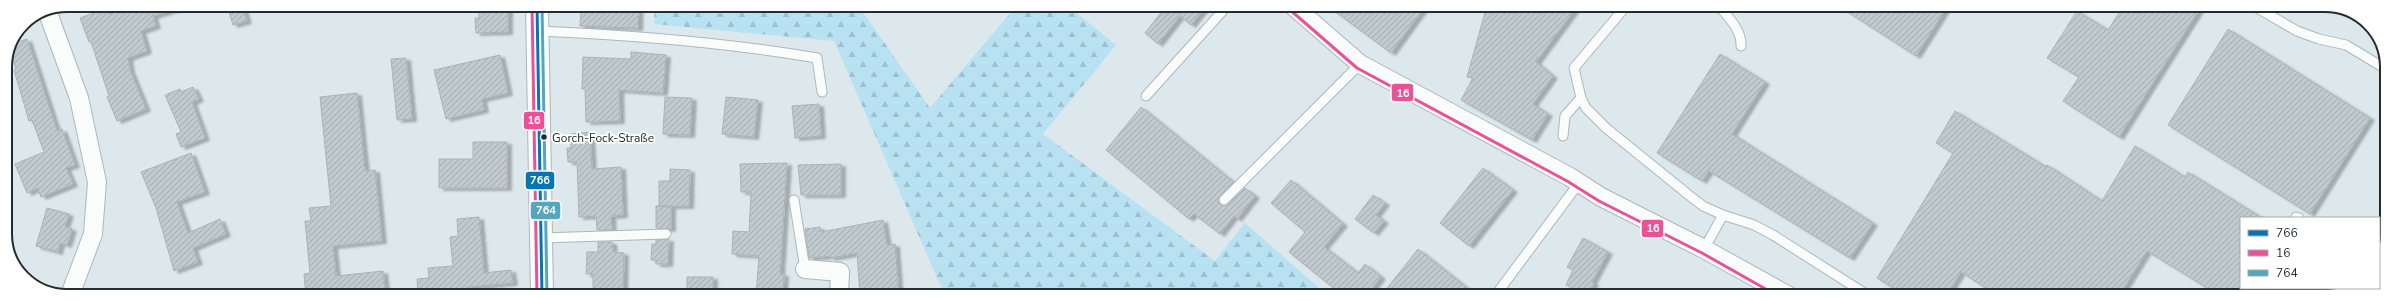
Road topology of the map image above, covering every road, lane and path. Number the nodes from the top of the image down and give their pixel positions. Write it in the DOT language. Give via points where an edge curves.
graph roads {
  1 [pos="537,12"];
  2 [pos="1222,12"];
  3 [pos="1300,12"];
  4 [pos="1621,12"];
  5 [pos="1723,12"];
  6 [pos="2263,12"];
  7 [pos="49,15"];
  8 [pos="538,31"];
  9 [pos="1741,46"];
  10 [pos="1360,64"];
  11 [pos="2380,65"];
  12 [pos="822,92"];
  13 [pos="1146,96"];
  14 [pos="1581,98"];
  15 [pos="1563,136"];
  16 [pos="1579,183"];
  17 [pos="794,200"];
  18 [pos="1224,200"];
  19 [pos="1723,215"];
  20 [pos="666,234"];
  21 [pos="541,238"];
  22 [pos="1704,249"];
  23 [pos="805,269"];
  24 [pos="73,289"];
  25 [pos="542,289"];
  26 [pos="839,289"];
  27 [pos="1499,289"];
  28 [pos="1776,289"];
  29 [pos="1858,289"];
  1 -- 8 [label="main road"];
  2 -- 13 [label="lane"];
  3 -- 10 [label="street"];
  4 -- 14 [label="lane" via="1574,68"];
  5 -- 9 [label="lane" via="1742,38"];
  6 -- 11 [label="lane" via="2296,31 2346,45"];
  7 -- 24 [label="street" via="79,98 97,182 93,234"];
  8 -- 12 [label="lane" via="652,37 817,58"];
  8 -- 21 [label="main road"];
  10 -- 16 [label="street"];
  10 -- 18 [label="lane"];
  14 -- 15 [label="lane" via="1564,116"];
  14 -- 19 [label="lane" via="1586,108 1606,128 1703,206"];
  16 -- 22 [label="street" via="1601,197"];
  16 -- 27 [label="lane"];
  17 -- 23 [label="lane"];
  19 -- 22 [label="lane"];
  19 -- 29 [label="lane" via="1754,225 1773,235"];
  20 -- 21 [label="lane"];
  21 -- 25 [label="main road"];
  22 -- 28 [label="street"];
  23 -- 26 [label="street" via="840,272"];
}
